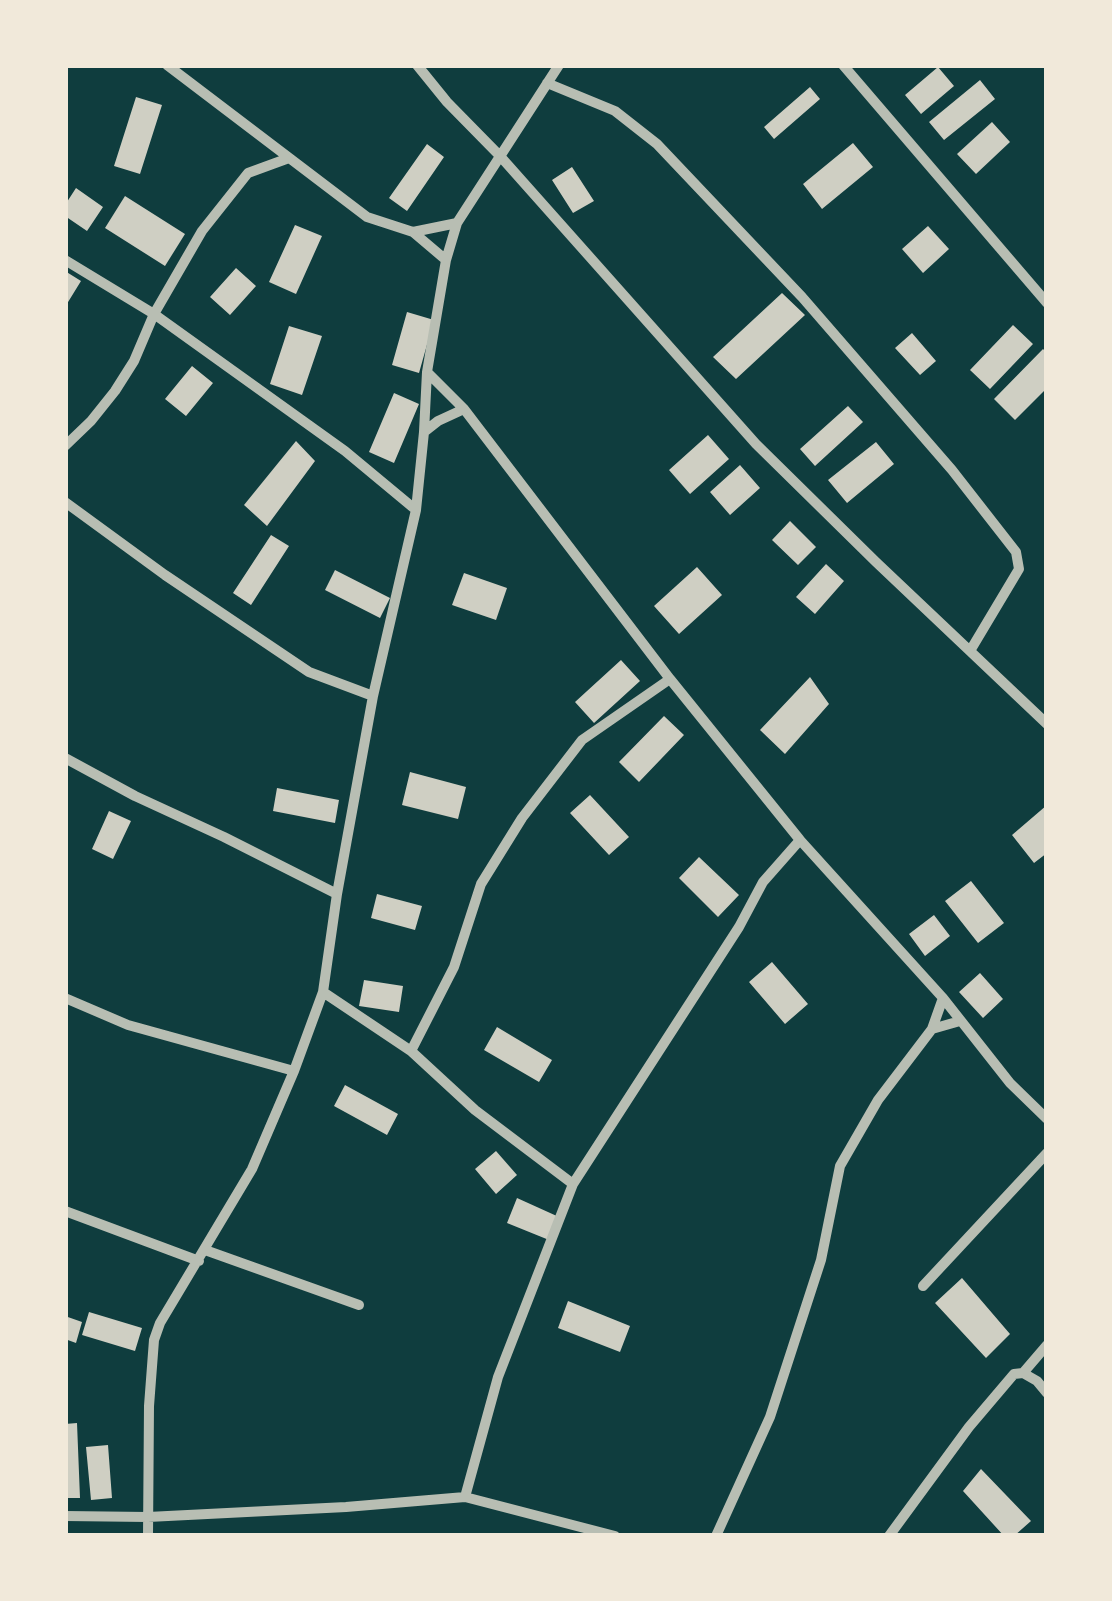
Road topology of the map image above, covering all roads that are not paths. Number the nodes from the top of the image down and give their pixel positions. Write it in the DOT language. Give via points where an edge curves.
graph roads {
  1 [pos="168,65"];
  2 [pos="417,65"];
  3 [pos="559,65"];
  4 [pos="843,65"];
  5 [pos="547,83"];
  6 [pos="500,156"];
  7 [pos="289,158"];
  8 [pos="457,223"];
  9 [pos="413,232"];
  10 [pos="65,260"];
  11 [pos="446,260"];
  12 [pos="1047,303"];
  13 [pos="154,314"];
  14 [pos="427,372"];
  15 [pos="464,409"];
  16 [pos="424,432"];
  17 [pos="65,446"];
  18 [pos="65,502"];
  19 [pos="416,510"];
  20 [pos="970,651"];
  21 [pos="670,679"];
  22 [pos="373,696"];
  23 [pos="1047,724"];
  24 [pos="65,758"];
  25 [pos="800,840"];
  26 [pos="336,894"];
  27 [pos="322,992"];
  28 [pos="65,998"];
  29 [pos="943,998"];
  30 [pos="960,1021"];
  31 [pos="932,1029"];
  32 [pos="411,1051"];
  33 [pos="294,1071"];
  34 [pos="1047,1118"];
  35 [pos="1047,1152"];
  36 [pos="573,1184"];
  37 [pos="65,1211"];
  38 [pos="202,1256"];
  39 [pos="923,1286"];
  40 [pos="359,1306"];
  41 [pos="1047,1345"];
  42 [pos="1023,1373"];
  43 [pos="1047,1392"];
  44 [pos="466,1497"];
  45 [pos="65,1516"];
  46 [pos="148,1517"];
  47 [pos="148,1536"];
  48 [pos="614,1536"];
  49 [pos="716,1536"];
  50 [pos="889,1536"];
  1 -- 7 [label="street"];
  2 -- 6 [label="street"];
  3 -- 5 [label="street"];
  4 -- 12 [label="street"];
  5 -- 6 [label="street"];
  5 -- 20 [label="street" via="616,111 657,144 802,296 1016,552 1018,569"];
  6 -- 8 [label="street"];
  6 -- 20 [label="street" via="756,444"];
  7 -- 9 [label="street" via="367,217"];
  7 -- 13 [label="street" via="248,173 202,231"];
  8 -- 9 [label="street"];
  8 -- 11 [label="street"];
  9 -- 11 [label="street"];
  10 -- 13 [label="street"];
  11 -- 14 [label="street"];
  13 -- 17 [label="street" via="115,391"];
  13 -- 19 [label="street"];
  14 -- 15 [label="street"];
  14 -- 16 [label="street"];
  15 -- 16 [label="street"];
  15 -- 21 [label="street"];
  16 -- 19 [label="street"];
  18 -- 22 [label="street" via="309,672"];
  19 -- 22 [label="street"];
  20 -- 23 [label="street"];
  21 -- 25 [label="street"];
  21 -- 32 [label="street" via="582,740 522,818 481,884 454,967"];
  22 -- 26 [label="street"];
  24 -- 26 [label="street"];
  25 -- 29 [label="street"];
  25 -- 36 [label="street" via="764,882"];
  26 -- 27 [label="street"];
  27 -- 32 [label="street"];
  27 -- 33 [label="street"];
  28 -- 33 [label="street" via="128,1025"];
  29 -- 30 [label="street"];
  29 -- 31 [label="street"];
  30 -- 31 [label="street"];
  30 -- 34 [label="street"];
  31 -- 49 [label="street" via="878,1100 840,1166 821,1260 770,1417"];
  32 -- 36 [label="street"];
  33 -- 38 [label="street" via="252,1169"];
  35 -- 39 [label="street"];
  36 -- 44 [label="street" via="498,1377"];
  37 -- 38 [label="street"];
  38 -- 40 [label="street"];
  38 -- 46 [label="street" via="154,1340"];
  41 -- 42 [label="street"];
  42 -- 43 [label="street"];
  42 -- 50 [label="street" via="993,1396"];
  44 -- 46 [label="street"];
  44 -- 48 [label="street"];
  45 -- 46 [label="street"];
  46 -- 47 [label="street"];
}
